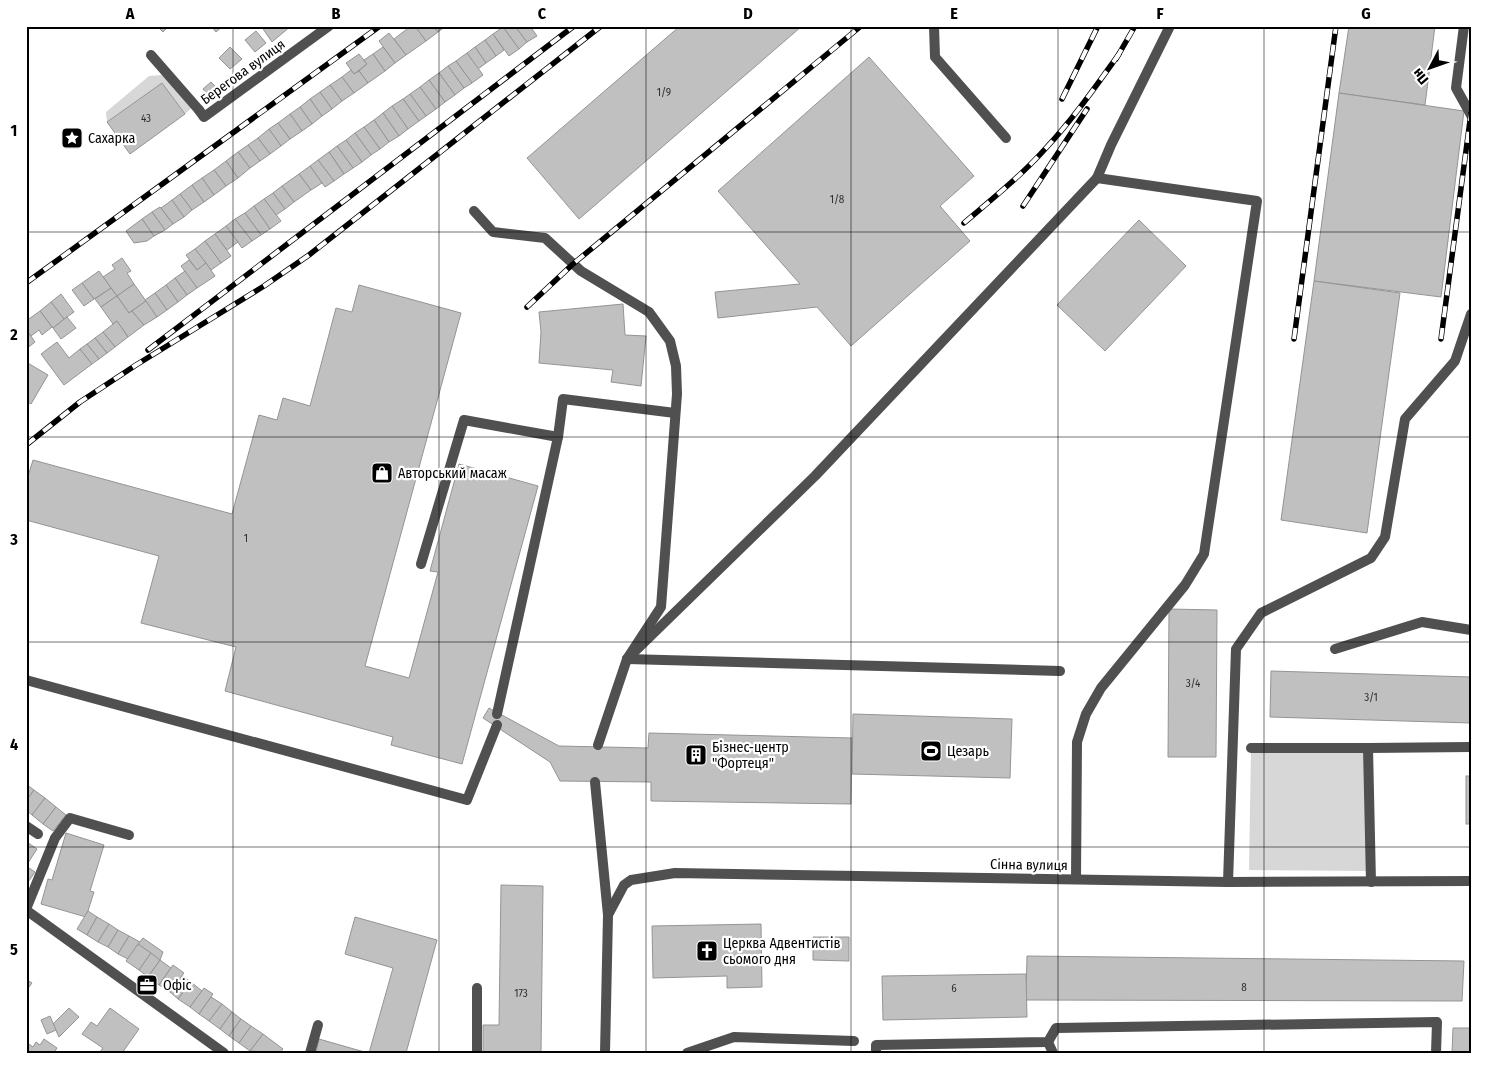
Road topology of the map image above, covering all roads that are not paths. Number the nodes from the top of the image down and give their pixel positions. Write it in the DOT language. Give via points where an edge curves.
graph roads {
  1 [pos="329,26"];
  2 [pos="934,26"];
  3 [pos="1170,26"];
  4 [pos="1464,26"];
  5 [pos="152,55"];
  6 [pos="1471,115"];
  7 [pos="1006,138"];
  8 [pos="1097,178"];
  9 [pos="474,211"];
  10 [pos="1471,314"];
  11 [pos="675,413"];
  12 [pos="558,437"];
  13 [pos="421,564"];
  14 [pos="1471,630"];
  15 [pos="1335,649"];
  16 [pos="627,659"];
  17 [pos="1060,671"];
  18 [pos="26,680"];
  19 [pos="498,714"];
  20 [pos="497,725"];
  21 [pos="598,745"];
  22 [pos="1471,747"];
  23 [pos="1250,748"];
  24 [pos="1368,748"];
  25 [pos="595,782"];
  26 [pos="26,826"];
  27 [pos="38,834"];
  28 [pos="130,835"];
  29 [pos="1076,879"];
  30 [pos="1471,881"];
  31 [pos="1228,882"];
  32 [pos="1371,882"];
  33 [pos="26,909"];
  34 [pos="608,915"];
  35 [pos="477,988"];
  36 [pos="318,1025"];
  37 [pos="854,1041"];
  38 [pos="1048,1042"];
  39 [pos="224,1053"];
  40 [pos="310,1053"];
  41 [pos="477,1053"];
  42 [pos="605,1053"];
  43 [pos="687,1053"];
  44 [pos="876,1053"];
  45 [pos="1053,1053"];
  46 [pos="1436,1053"];
  1 -- 5 [label="street, Берегова вулиця" via="204,117"];
  2 -- 7 [label="street" via="936,57"];
  3 -- 8 [label="street"];
  4 -- 6 [label="street" via="1456,88"];
  8 -- 16 [label="street" via="815,476"];
  8 -- 29 [label="street" via="1257,201 1204,554 1185,585 1101,688 1086,714 1077,742"];
  9 -- 11 [label="street" via="493,232 545,238 581,271 648,312 670,341 678,394"];
  10 -- 31 [label="street" via="1455,360 1405,419 1385,537 1371,558 1261,613 1236,649"];
  11 -- 12 [label="street" via="563,399"];
  11 -- 16 [label="street" via="661,606"];
  12 -- 13 [label="street" via="464,420"];
  12 -- 19 [label="street"];
  14 -- 15 [label="street" via="1422,622"];
  16 -- 17 [label="street"];
  16 -- 21 [label="street"];
  18 -- 20 [label="street" via="467,800"];
  22 -- 24 [label="street"];
  23 -- 24 [label="street"];
  24 -- 32 [label="street"];
  25 -- 34 [label="street"];
  26 -- 27 [label="street"];
  28 -- 33 [label="street" via="70,818 55,838"];
  29 -- 31 [label="street, Сінна вулиця"];
  29 -- 34 [label="street, Сінна вулиця" via="675,873 631,880 624,885"];
  30 -- 32 [label="street, Сінна вулиця"];
  31 -- 32 [label="street, Сінна вулиця"];
  33 -- 39 [label="street"];
  34 -- 42 [label="street"];
  35 -- 41 [label="street"];
  36 -- 40 [label="street"];
  37 -- 43 [label="street" via="734,1038"];
  38 -- 44 [label="street" via="876,1045"];
  38 -- 45 [label="street"];
  38 -- 46 [label="street" via="1056,1028 1437,1022"];
}
